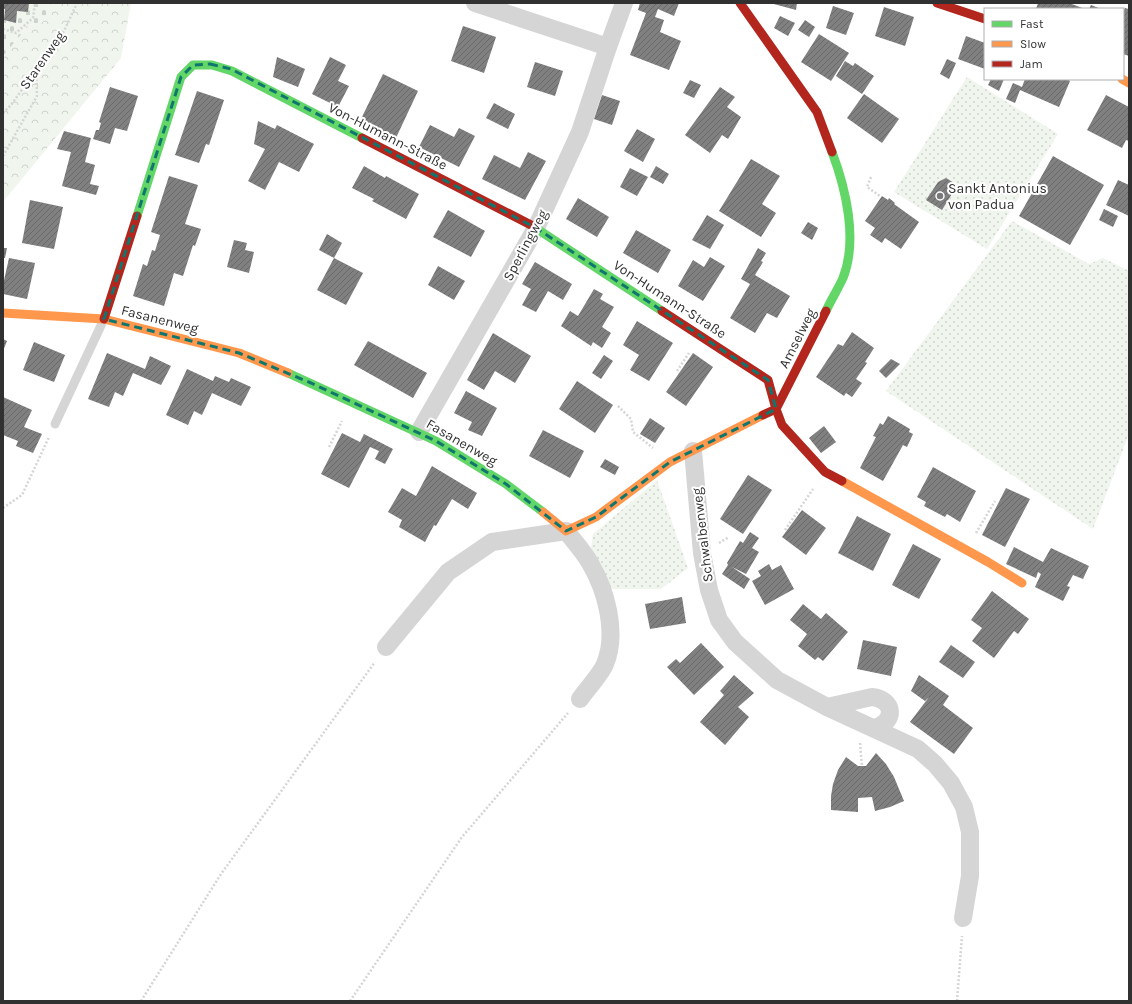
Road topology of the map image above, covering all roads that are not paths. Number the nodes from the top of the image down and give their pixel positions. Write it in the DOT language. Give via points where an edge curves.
graph roads {
  1 [pos="475,3"];
  2 [pos="624,3"];
  3 [pos="740,3"];
  4 [pos="937,3"];
  5 [pos="984,19"];
  6 [pos="608,47"];
  7 [pos="536,228"];
  8 [pos="3,313"];
  9 [pos="104,319"];
  10 [pos="776,409"];
  11 [pos="55,424"];
  12 [pos="419,432"];
  13 [pos="693,451"];
  14 [pos="566,530"];
  15 [pos="1022,583"];
  16 [pos="386,647"];
  17 [pos="580,699"];
  18 [pos="827,707"];
  19 [pos="874,728"];
  20 [pos="963,918"];
  1 -- 6 [label="street"];
  2 -- 6 [label="street, Sperlingweg"];
  3 -- 10 [label="street, Amselweg" via="817,112 837,165 848,213 850,246 843,277"];
  4 -- 5 [label="street"];
  6 -- 7 [label="street, Sperlingweg" via="580,132"];
  7 -- 9 [label="street, Von-Humann-Straße" via="231,69 210,64 193,65 181,77"];
  7 -- 10 [label="street, Von-Humann-Straße" via="768,380"];
  7 -- 12 [label="street, Sperlingweg"];
  8 -- 9 [label="street, Fasanenweg"];
  9 -- 11 [label="lane, Fasanenweg"];
  9 -- 12 [label="street, Fasanenweg" via="239,353"];
  10 -- 13 [label="street"];
  10 -- 15 [label="street" via="782,425 825,472"];
  12 -- 14 [label="street, Fasanenweg" via="506,484"];
  13 -- 14 [label="street" via="670,462 596,517"];
  13 -- 18 [label="street, Schwalbenweg" via="702,553 709,590 719,620 735,642 777,680"];
  14 -- 16 [label="street" via="492,542 448,572"];
  14 -- 17 [label="street" via="590,562 603,588 611,640 605,664"];
  18 -- 19 [label="street, Schwalbenweg"];
  18 -- 19 [label="street" via="877,697 888,704 890,716 882,726"];
  19 -- 20 [label="street, Schwalbenweg" via="918,749 951,783 964,807 970,832 970,876"];
}
